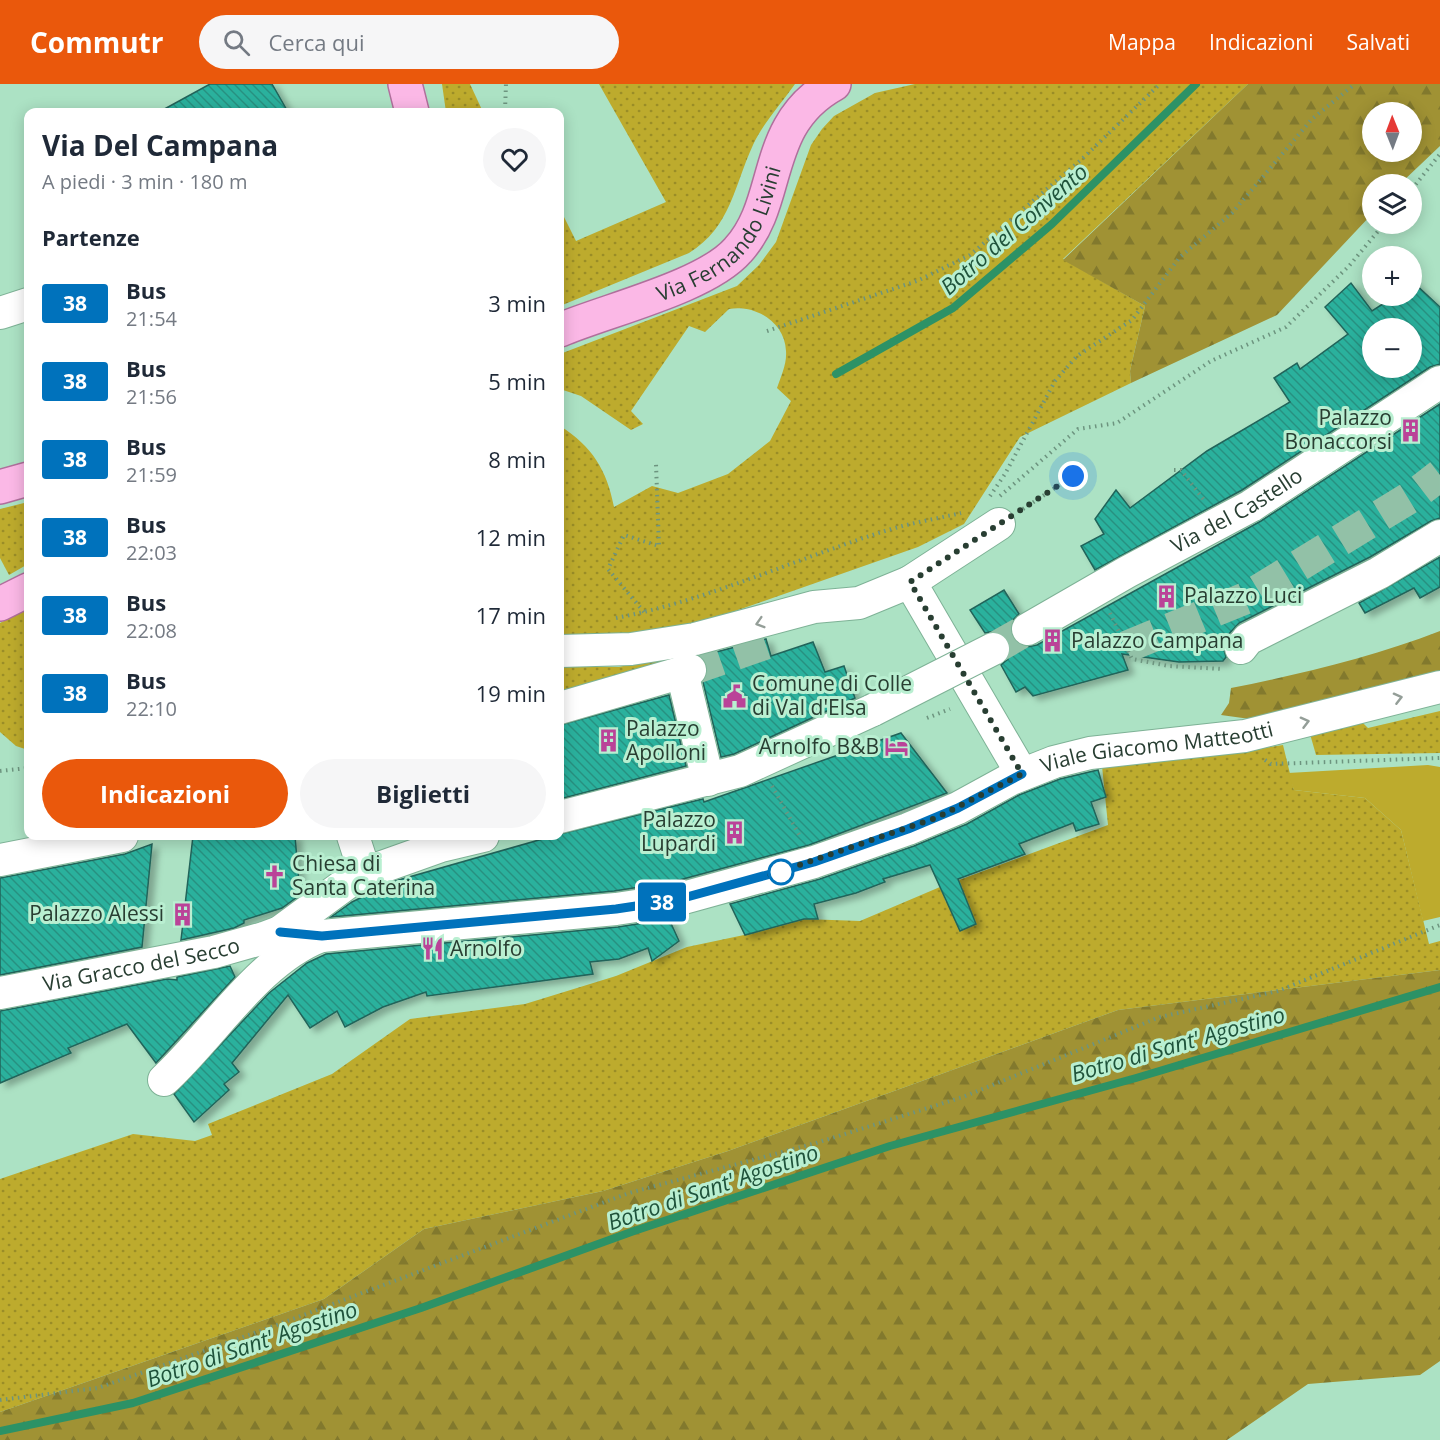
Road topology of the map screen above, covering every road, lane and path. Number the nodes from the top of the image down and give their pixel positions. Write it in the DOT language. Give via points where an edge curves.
graph roads {
  1 [pos="405,84"];
  2 [pos="425,84"];
  3 [pos="506,84"];
  4 [pos="834,84"];
  5 [pos="1160,84"];
  6 [pos="1355,84"];
  7 [pos="411,108"];
  8 [pos="428,108"];
  9 [pos="505,108"];
  10 [pos="1440,154"];
  11 [pos="1422,176"];
  12 [pos="1375,234"];
  13 [pos="24,305"];
  14 [pos="0,313"];
  15 [pos="564,328"];
  16 [pos="767,331"];
  17 [pos="1440,382"];
  18 [pos="656,464"];
  19 [pos="1174,470"];
  20 [pos="1090,474"];
  21 [pos="24,480"];
  22 [pos="0,486"];
  23 [pos="992,509"];
  24 [pos="970,511"];
  25 [pos="1221,522"];
  26 [pos="1440,536"];
  27 [pos="910,582"];
  28 [pos="1098,588"];
  29 [pos="24,592"];
  30 [pos="859,603"];
  31 [pos="0,604"];
  32 [pos="1028,629"];
  33 [pos="767,644"];
  34 [pos="1241,648"];
  35 [pos="993,649"];
  36 [pos="564,651"];
  37 [pos="1440,687"];
  38 [pos="957,706"];
  39 [pos="564,707"];
  40 [pos="918,721"];
  41 [pos="1269,756"];
  42 [pos="1440,758"];
  43 [pos="759,763"];
  44 [pos="24,768"];
  45 [pos="0,771"];
  46 [pos="1022,774"];
  47 [pos="708,780"];
  48 [pos="564,816"];
  49 [pos="102,840"];
  50 [pos="354,840"];
  51 [pos="466,840"];
  52 [pos="0,860"];
  53 [pos="814,862"];
  54 [pos="365,873"];
  55 [pos="1440,926"];
  56 [pos="280,932"];
  57 [pos="322,936"];
  58 [pos="0,993"];
  59 [pos="164,1080"];
  60 [pos="0,1400"];
  1 -- 7 [label="main road"];
  2 -- 8 [label="main road"];
  3 -- 9 [label="path"];
  4 -- 15 [label="main road, Via Fernando Livini" via="813,99 790,127 752,231 733,256 692,280"];
  5 -- 16 [label="path" via="1082,159 970,255 917,282"];
  6 -- 23 [label="path" via="1312,119 1232,213 1180,258 1132,320 1077,356 1055,381 1005,474"];
  10 -- 11 [label="path"];
  12 -- 23 [label="path" via="1349,266 1286,327 1210,361 1117,423 1078,429"];
  13 -- 14 [label="street"];
  17 -- 25 [label="street, Via del Castello" via="1263,499"];
  18 -- 24 [label="path" via="659,546 624,535 608,569 645,613 886,531"];
  19 -- 25 [label="path" via="1181,470"];
  20 -- 23 [label="path" via="1073,476"];
  21 -- 22 [label="main road"];
  23 -- 27 [label="street"];
  25 -- 28 [label="street, Via del Castello"];
  26 -- 34 [label="street" via="1379,573 1248,639"];
  27 -- 30 [label="street"];
  27 -- 46 [label="street, Viale Giacomo Matteotti"];
  28 -- 32 [label="street, Via del Castello"];
  28 -- 34 [label="path" via="1132,659 1223,669"];
  29 -- 31 [label="main road"];
  30 -- 33 [label="street"];
  30 -- 36 [label="street, one-way" via="814,607 720,634 664,644 596,652"];
  35 -- 43 [label="street, bridge"];
  46 -- 37 [label="street, Viale Giacomo Matteotti, one-way" via="1090,753 1245,736"];
  38 -- 40 [label="path"];
  39 -- 47 [label="street" via="686,671"];
  41 -- 42 [label="path" via="1265,760 1271,764"];
  43 -- 47 [label="street"];
  43 -- 53 [label="path"];
  44 -- 45 [label="path"];
  46 -- 53 [label="street" via="936,818"];
  47 -- 48 [label="street"];
  49 -- 52 [label="street"];
  50 -- 54 [label="street"];
  51 -- 54 [label="street"];
  53 -- 57 [label="street" via="648,905"];
  54 -- 56 [label="street"];
  55 -- 60 [label="path" via="1278,991 1160,1017 963,1097 816,1143 629,1193 98,1388"];
  56 -- 57 [label="street"];
  56 -- 58 [label="street, Via Gracco del Secco" via="214,952"];
  57 -- 59 [label="street" via="297,947 268,968"];
}
